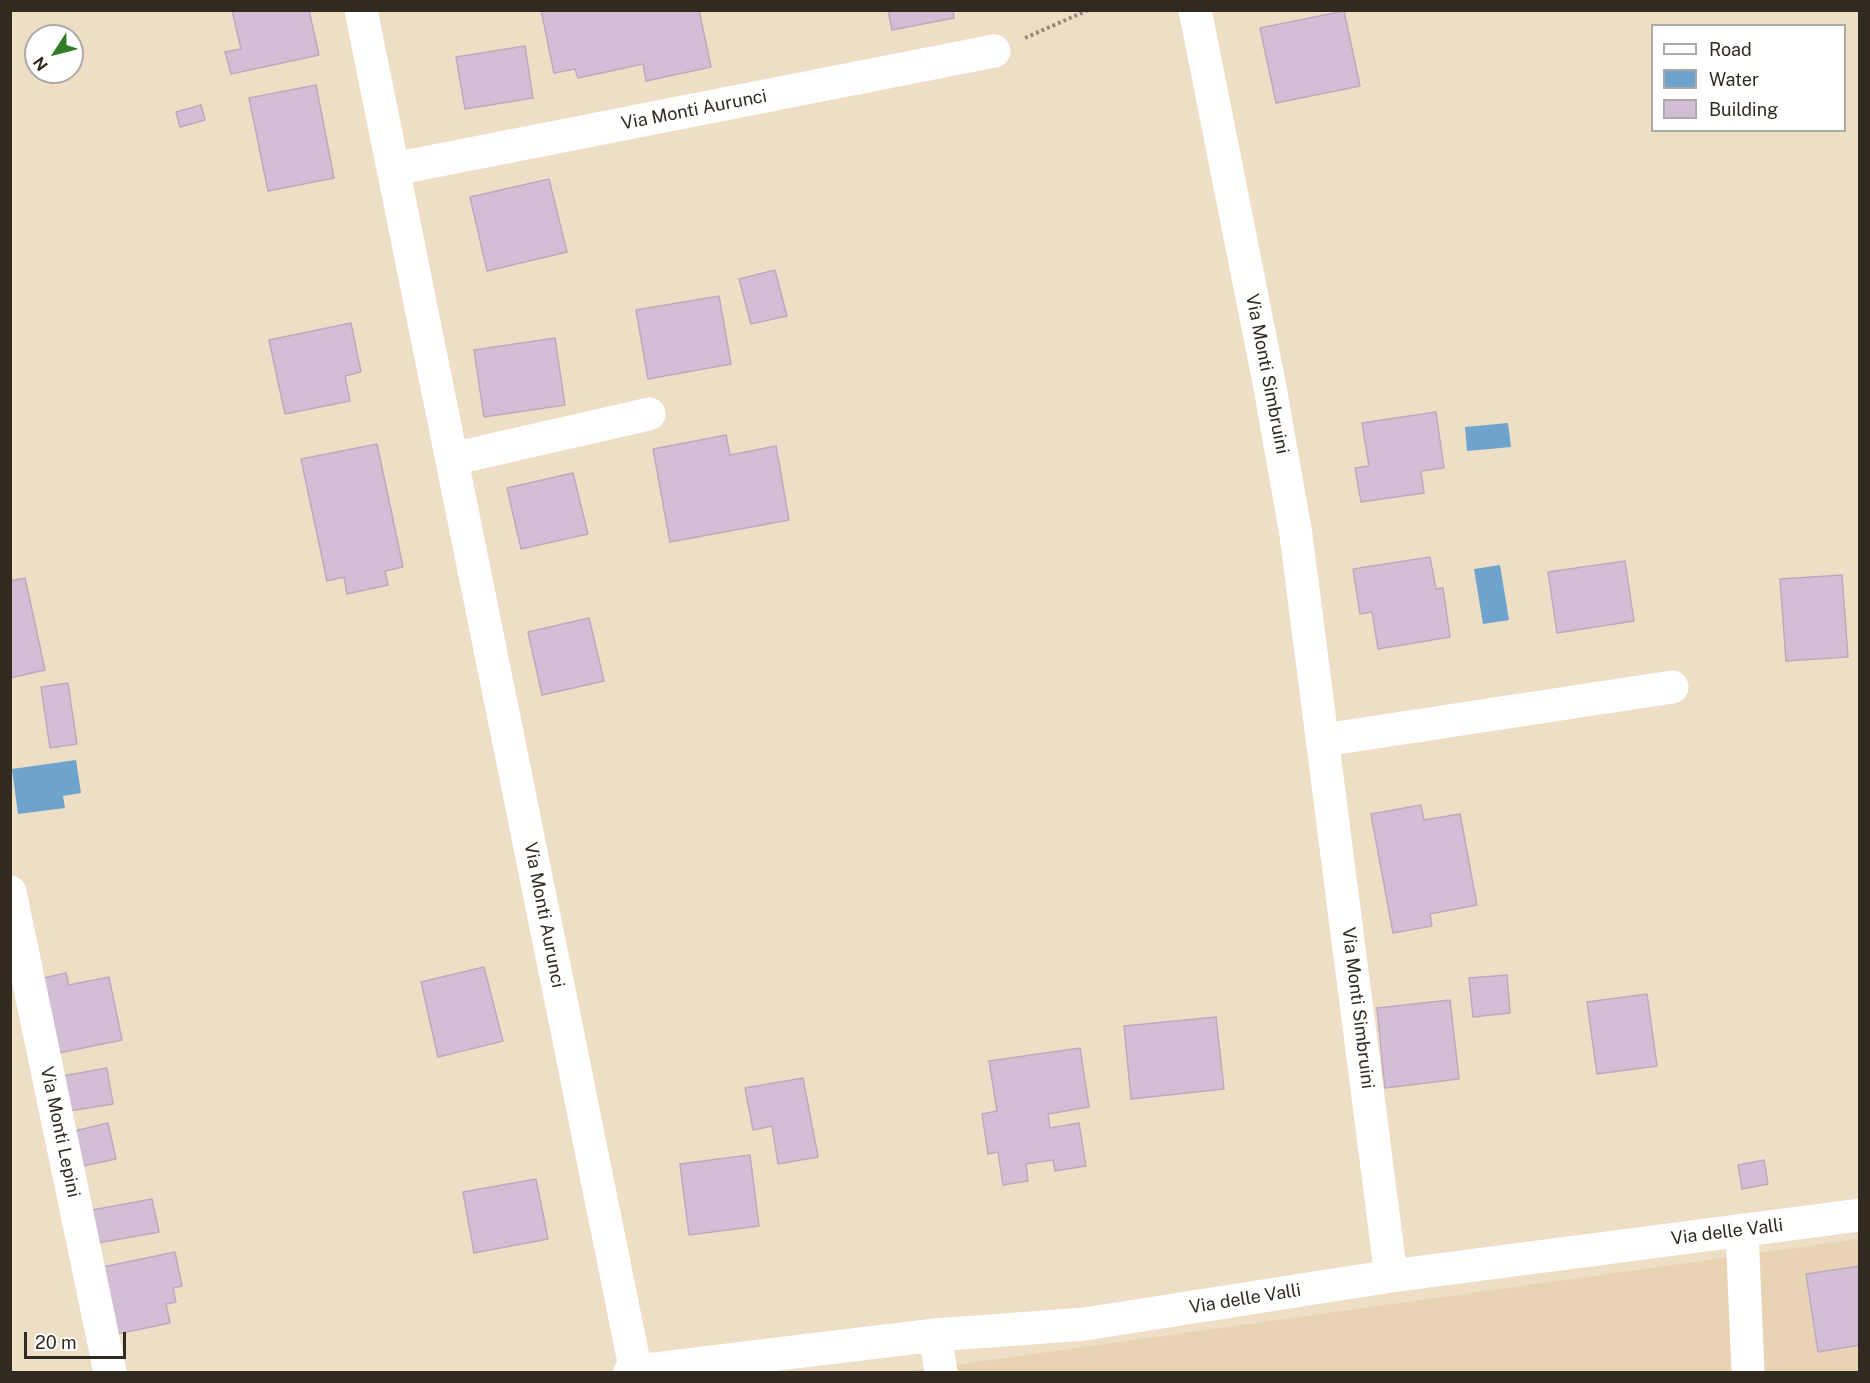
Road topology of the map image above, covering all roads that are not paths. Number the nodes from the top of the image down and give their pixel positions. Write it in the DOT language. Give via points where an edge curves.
graph roads {
  1 [pos="362,10"];
  2 [pos="1195,10"];
  3 [pos="994,51"];
  4 [pos="394,169"];
  5 [pos="649,414"];
  6 [pos="452,459"];
  7 [pos="1672,687"];
  8 [pos="1324,740"];
  9 [pos="10,892"];
  10 [pos="1860,1215"];
  11 [pos="1742,1230"];
  12 [pos="1391,1276"];
  13 [pos="935,1335"];
  14 [pos="110,1372"];
  15 [pos="633,1372"];
  16 [pos="941,1372"];
  17 [pos="1748,1372"];
  1 -- 4 [label="street, Via Monti Aurunci"];
  2 -- 8 [label="street, Via Monti Simbruini" via="1288,484"];
  3 -- 4 [label="street, Via Monti Aurunci"];
  4 -- 6 [label="street, Via Monti Aurunci"];
  5 -- 6 [label="street"];
  6 -- 15 [label="street, Via Monti Aurunci"];
  7 -- 8 [label="street"];
  8 -- 12 [label="street, Via Monti Simbruini"];
  9 -- 14 [label="street, Via Monti Lepini"];
  10 -- 11 [label="street, Via delle Valli"];
  11 -- 12 [label="street, Via delle Valli"];
  11 -- 17 [label="street"];
  12 -- 13 [label="street, Via delle Valli" via="1085,1324"];
  13 -- 15 [label="street, Via delle Valli"];
  13 -- 16 [label="street"];
}
